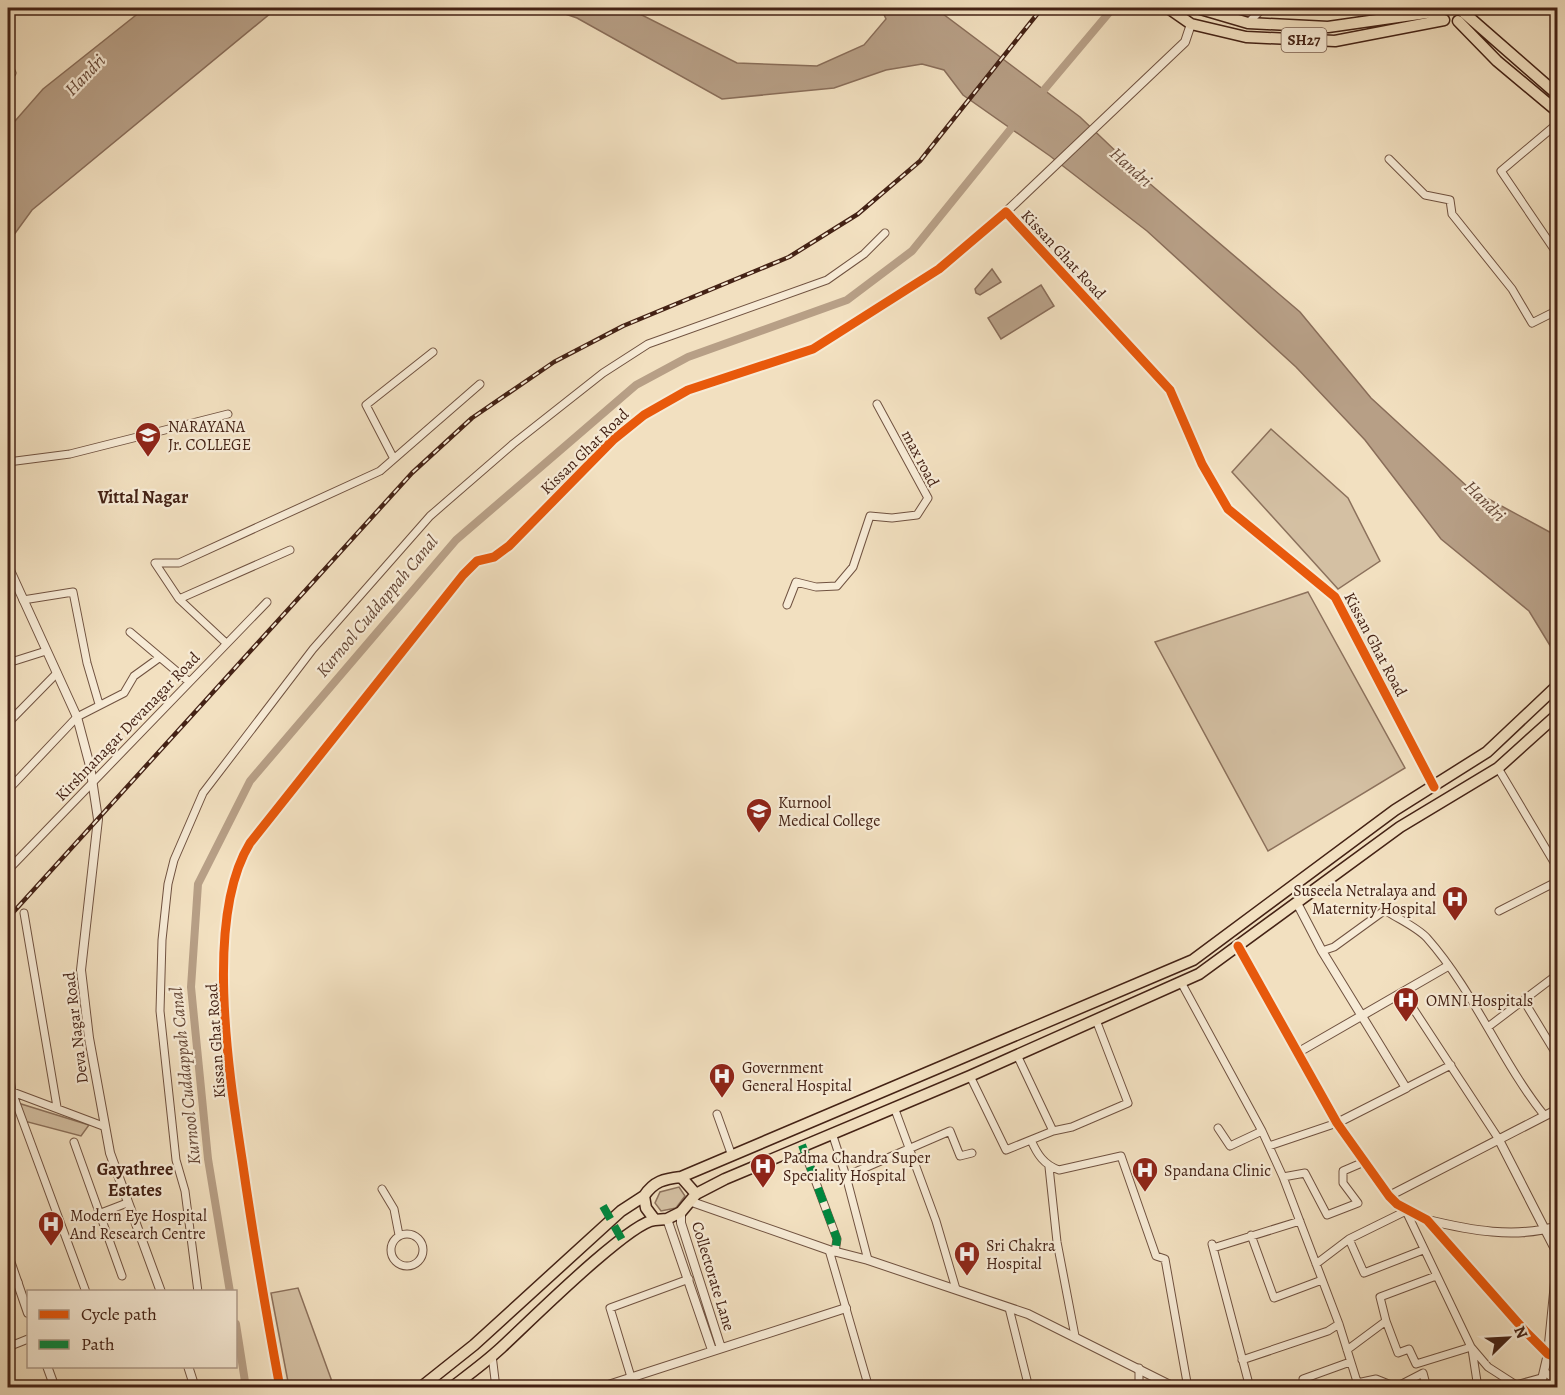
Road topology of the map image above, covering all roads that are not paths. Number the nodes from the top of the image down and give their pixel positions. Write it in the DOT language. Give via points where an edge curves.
graph roads {
  1 [pos="1168,8"];
  2 [pos="1197,8"];
  3 [pos="1263,8"];
  4 [pos="1442,13"];
  5 [pos="1460,13"];
  6 [pos="1248,23"];
  7 [pos="1191,24"];
  8 [pos="8,65"];
  9 [pos="8,79"];
  10 [pos="1557,94"];
  11 [pos="1557,112"];
  12 [pos="1557,123"];
  13 [pos="1389,159"];
  14 [pos="1006,212"];
  15 [pos="885,233"];
  16 [pos="1557,255"];
  17 [pos="1557,310"];
  18 [pos="433,352"];
  19 [pos="480,384"];
  20 [pos="877,404"];
  21 [pos="228,414"];
  22 [pos="394,459"];
  23 [pos="8,462"];
  24 [pos="290,550"];
  25 [pos="8,566"];
  26 [pos="180,599"];
  27 [pos="23,600"];
  28 [pos="267,602"];
  29 [pos="787,605"];
  30 [pos="130,632"];
  31 [pos="226,643"];
  32 [pos="46,651"];
  33 [pos="159,658"];
  34 [pos="8,663"];
  35 [pos="57,673"];
  36 [pos="188,681"];
  37 [pos="1557,685"];
  38 [pos="99,704"];
  39 [pos="1557,714"];
  40 [pos="77,717"];
  41 [pos="8,723"];
  42 [pos="1498,768"];
  43 [pos="1452,776"];
  44 [pos="92,781"];
  45 [pos="1434,787"];
  46 [pos="8,790"];
  47 [pos="1461,791"];
  48 [pos="1557,869"];
  49 [pos="8,870"];
  50 [pos="1557,881"];
  51 [pos="1297,903"];
  52 [pos="1499,911"];
  53 [pos="24,913"];
  54 [pos="1231,935"];
  55 [pos="1238,946"];
  56 [pos="1322,951"];
  57 [pos="1448,966"];
  58 [pos="1557,974"];
  59 [pos="1182,984"];
  60 [pos="1403,993"];
  61 [pos="1524,1001"];
  62 [pos="1363,1016"];
  63 [pos="1096,1020"];
  64 [pos="1488,1027"];
  65 [pos="1297,1053"];
  66 [pos="1017,1055"];
  67 [pos="1557,1057"];
  68 [pos="1450,1065"];
  69 [pos="8,1067"];
  70 [pos="970,1076"];
  71 [pos="1407,1088"];
  72 [pos="10,1091"];
  73 [pos="57,1107"];
  74 [pos="894,1107"];
  75 [pos="1557,1110"];
  76 [pos="717,1114"];
  77 [pos="1544,1114"];
  78 [pos="1337,1123"];
  79 [pos="103,1126"];
  80 [pos="1218,1128"];
  81 [pos="1053,1131"];
  82 [pos="1262,1131"];
  83 [pos="832,1133"];
  84 [pos="1497,1138"];
  85 [pos="1031,1140"];
  86 [pos="74,1142"];
  87 [pos="802,1146"];
  88 [pos="1269,1146"];
  89 [pos="909,1148"];
  90 [pos="972,1154"];
  91 [pos="732,1156"];
  92 [pos="1364,1162"];
  93 [pos="1049,1167"];
  94 [pos="846,1176"];
  95 [pos="681,1177"];
  96 [pos="1283,1178"];
  97 [pos="382,1189"];
  98 [pos="644,1196"];
  99 [pos="1389,1196"];
  100 [pos="694,1198"];
  101 [pos="127,1203"];
  102 [pos="1408,1210"];
  103 [pos="102,1212"];
  104 [pos="681,1212"];
  105 [pos="668,1219"];
  106 [pos="655,1220"];
  107 [pos="1427,1220"];
  108 [pos="1300,1221"];
  109 [pos="1557,1226"];
  110 [pos="1544,1230"];
  111 [pos="399,1235"];
  112 [pos="1251,1235"];
  113 [pos="1349,1239"];
  114 [pos="1423,1250"];
  115 [pos="832,1251"];
  116 [pos="1557,1253"];
  117 [pos="8,1255"];
  118 [pos="868,1260"];
  119 [pos="1316,1264"];
  120 [pos="122,1276"];
  121 [pos="698,1276"];
  122 [pos="1436,1276"];
  123 [pos="689,1279"];
  124 [pos="1322,1280"];
  125 [pos="18,1282"];
  126 [pos="8,1286"];
  127 [pos="956,1289"];
  128 [pos="85,1290"];
  129 [pos="160,1290"];
  130 [pos="198,1290"];
  131 [pos="846,1308"];
  132 [pos="1009,1308"];
  133 [pos="27,1310"];
  134 [pos="1386,1321"];
  135 [pos="1339,1323"];
  136 [pos="1075,1336"];
  137 [pos="27,1339"];
  138 [pos="8,1347"];
  139 [pos="1471,1347"];
  140 [pos="716,1349"];
  141 [pos="1347,1350"];
  142 [pos="1548,1354"];
  143 [pos="492,1355"];
  144 [pos="1557,1358"];
  145 [pos="1242,1360"];
  146 [pos="1350,1362"];
  147 [pos="48,1368"];
  148 [pos="189,1368"];
  149 [pos="1139,1368"];
  150 [pos="631,1377"];
  151 [pos="1542,1379"];
  152 [pos="1557,1382"];
  153 [pos="1358,1385"];
  154 [pos="55,1388"];
  155 [pos="195,1388"];
  156 [pos="280,1388"];
  157 [pos="420,1388"];
  158 [pos="450,1388"];
  159 [pos="496,1388"];
  160 [pos="599,1388"];
  161 [pos="869,1388"];
  162 [pos="1029,1388"];
  163 [pos="1139,1388"];
  164 [pos="1176,1388"];
  165 [pos="1188,1388"];
  166 [pos="1250,1388"];
  167 [pos="1304,1388"];
  168 [pos="1427,1388"];
  169 [pos="1479,1388"];
  1 -- 7 [label="main road, SH27"];
  2 -- 6 [label="main road, SH27"];
  3 -- 6 [label="street"];
  4 -- 5 [label="main road" via="1451,23"];
  4 -- 6 [label="main road, SH27" via="1328,27"];
  4 -- 7 [label="main road, SH27" via="1335,41 1246,37"];
  5 -- 10 [label="main road"];
  5 -- 11 [label="main road" via="1497,61"];
  7 -- 14 [label="street" via="1185,42"];
  8 -- 9 [label="street" via="12,73"];
  12 -- 16 [label="street" via="1501,171"];
  13 -- 17 [label="street" via="1425,195 1450,200 1452,214 1512,289 1532,323"];
  14 -- 45 [label="street, Kissan Ghat Road" via="1170,390 1202,464 1228,509 1335,597"];
  14 -- 156 [label="street, Kissan Ghat Road" via="939,269 813,349 688,390 644,415 613,440 509,546 494,557 477,561 463,575 245,851 232,883 224,1010 234,1108"];
  15 -- 130 [label="street" via="864,254 827,280 648,344 603,373 513,444 430,516 313,649 203,793 174,860 168,884 160,1011 176,1160 185,1191"];
  18 -- 22 [label="street" via="366,405"];
  19 -- 22 [label="street"];
  20 -- 29 [label="street, max road" via="928,498 917,515 870,516 853,567 837,586 816,587 796,582"];
  21 -- 23 [label="street" via="70,454"];
  22 -- 26 [label="street" via="380,471 179,563 155,563"];
  24 -- 26 [label="street"];
  25 -- 27 [label="street, Deva Nagar Road"];
  26 -- 31 [label="street"];
  27 -- 32 [label="street, Deva Nagar Road"];
  27 -- 38 [label="street" via="73,592"];
  28 -- 31 [label="street, Kirshnanagar Devanagar Road"];
  30 -- 33 [label="street"];
  31 -- 36 [label="street, Kirshnanagar Devanagar Road"];
  32 -- 34 [label="street"];
  32 -- 35 [label="street, Deva Nagar Road"];
  33 -- 36 [label="street"];
  33 -- 38 [label="street" via="134,676 124,693"];
  35 -- 40 [label="street, Deva Nagar Road"];
  35 -- 41 [label="street"];
  36 -- 44 [label="street, Kirshnanagar Devanagar Road"];
  37 -- 43 [label="main road" via="1487,752"];
  38 -- 40 [label="street"];
  39 -- 42 [label="main road"];
  40 -- 44 [label="street, Deva Nagar Road"];
  40 -- 46 [label="street"];
  42 -- 47 [label="main road"];
  42 -- 48 [label="street"];
  43 -- 45 [label="main road"];
  43 -- 47 [label="main road"];
  44 -- 49 [label="street, Kirshnanagar Devanagar Road"];
  44 -- 79 [label="street, Deva Nagar Road" via="98,819 81,970"];
  45 -- 54 [label="main road" via="1395,810"];
  47 -- 51 [label="main road" via="1400,826"];
  50 -- 52 [label="street"];
  51 -- 55 [label="main road"];
  51 -- 56 [label="street"];
  53 -- 73 [label="street"];
  54 -- 55 [label="main road"];
  54 -- 91 [label="main road" via="1182,966"];
  55 -- 59 [label="main road"];
  55 -- 65 [label="street"];
  56 -- 57 [label="street" via="1385,910 1426,936"];
  56 -- 62 [label="street"];
  57 -- 60 [label="street"];
  57 -- 64 [label="street"];
  58 -- 61 [label="street"];
  59 -- 63 [label="main road"];
  59 -- 82 [label="street"];
  60 -- 62 [label="street"];
  60 -- 68 [label="street"];
  61 -- 64 [label="street"];
  61 -- 67 [label="street"];
  62 -- 65 [label="street"];
  62 -- 71 [label="street"];
  63 -- 66 [label="main road"];
  63 -- 81 [label="street" via="1128,1103"];
  64 -- 77 [label="street" via="1526,1093"];
  65 -- 78 [label="street"];
  66 -- 70 [label="main road"];
  66 -- 81 [label="street"];
  68 -- 71 [label="street"];
  68 -- 84 [label="street"];
  69 -- 72 [label="street"];
  70 -- 74 [label="main road"];
  70 -- 85 [label="street" via="1006,1150"];
  71 -- 78 [label="street"];
  72 -- 73 [label="street"];
  72 -- 128 [label="street"];
  73 -- 79 [label="street"];
  74 -- 83 [label="main road"];
  74 -- 89 [label="street"];
  75 -- 77 [label="street"];
  76 -- 91 [label="street"];
  77 -- 84 [label="street"];
  78 -- 88 [label="street"];
  78 -- 92 [label="street"];
  79 -- 101 [label="street, Deva Nagar Road"];
  80 -- 82 [label="street" via="1230,1146"];
  81 -- 85 [label="street"];
  82 -- 88 [label="street"];
  83 -- 87 [label="main road"];
  83 -- 94 [label="street"];
  84 -- 99 [label="street"];
  84 -- 110 [label="street"];
  85 -- 93 [label="street"];
  86 -- 103 [label="street"];
  87 -- 100 [label="main road"];
  87 -- 115 [label="street" via="837,1239"];
  88 -- 96 [label="street"];
  89 -- 90 [label="street" via="950,1131 960,1156"];
  89 -- 94 [label="street"];
  89 -- 127 [label="street"];
  91 -- 95 [label="main road"];
  92 -- 96 [label="street" via="1342,1171 1342,1183 1358,1203 1327,1215 1305,1173"];
  92 -- 99 [label="street"];
  93 -- 136 [label="street" via="1057,1242"];
  93 -- 165 [label="street" via="1059,1170 1121,1156 1156,1256 1165,1259"];
  94 -- 118 [label="street"];
  95 -- 98 [label="main road" via="664,1179 651,1186"];
  95 -- 100 [label="main road"];
  96 -- 108 [label="street"];
  97 -- 111 [label="street" via="394,1209"];
  98 -- 106 [label="main road" via="646,1208"];
  98 -- 157 [label="main road" via="621,1211 474,1345"];
  99 -- 102 [label="street"];
  100 -- 104 [label="main road"];
  100 -- 115 [label="street"];
  101 -- 103 [label="street"];
  101 -- 129 [label="street, Deva Nagar Road"];
  102 -- 107 [label="street"];
  102 -- 113 [label="street"];
  102 -- 114 [label="street"];
  103 -- 120 [label="street"];
  104 -- 105 [label="main road"];
  104 -- 121 [label="street, Collectorate Lane"];
  105 -- 106 [label="main road"];
  105 -- 123 [label="street, Collectorate Lane"];
  106 -- 143 [label="main road" via="604,1252"];
  107 -- 110 [label="street" via="1474,1231"];
  107 -- 142 [label="street"];
  108 -- 112 [label="street"];
  108 -- 119 [label="street"];
  109 -- 110 [label="street"];
  110 -- 116 [label="street"];
  111 -- 111 [label="street" via="392,1245 393,1258 406,1266 416,1263 422,1254 419,1239 410,1234"];
  112 -- 124 [label="street" via="1274,1298"];
  112 -- 145 [label="street" via="1213,1246"];
  113 -- 114 [label="street" via="1364,1272"];
  113 -- 119 [label="street"];
  114 -- 122 [label="street"];
  115 -- 118 [label="street"];
  115 -- 131 [label="street"];
  116 -- 142 [label="street"];
  117 -- 125 [label="street"];
  118 -- 127 [label="street"];
  119 -- 124 [label="street"];
  121 -- 123 [label="street"];
  121 -- 140 [label="street, Collectorate Lane"];
  122 -- 134 [label="street" via="1380,1297"];
  122 -- 139 [label="street"];
  123 -- 140 [label="street, Collectorate Lane"];
  123 -- 150 [label="street" via="610,1308"];
  124 -- 135 [label="street"];
  125 -- 126 [label="street"];
  125 -- 133 [label="street"];
  127 -- 132 [label="street"];
  131 -- 140 [label="street"];
  131 -- 161 [label="street"];
  132 -- 136 [label="street"];
  132 -- 162 [label="street"];
  134 -- 139 [label="street" via="1398,1353 1409,1349 1416,1364"];
  134 -- 141 [label="street"];
  135 -- 141 [label="street"];
  135 -- 145 [label="street" via="1328,1331"];
  136 -- 149 [label="street"];
  137 -- 138 [label="street"];
  139 -- 151 [label="street" via="1488,1367 1516,1385"];
  139 -- 169 [label="street"];
  140 -- 150 [label="street"];
  141 -- 146 [label="street"];
  142 -- 144 [label="street"];
  142 -- 151 [label="street"];
  143 -- 158 [label="main road"];
  143 -- 159 [label="street"];
  145 -- 166 [label="street"];
  146 -- 153 [label="street"];
  146 -- 167 [label="street" via="1303,1379"];
  147 -- 154 [label="street"];
  148 -- 155 [label="street"];
  149 -- 163 [label="street"];
  149 -- 164 [label="street"];
  150 -- 160 [label="street"];
  151 -- 152 [label="street"];
  153 -- 168 [label="street" via="1376,1379 1396,1387 1423,1373"];
}
